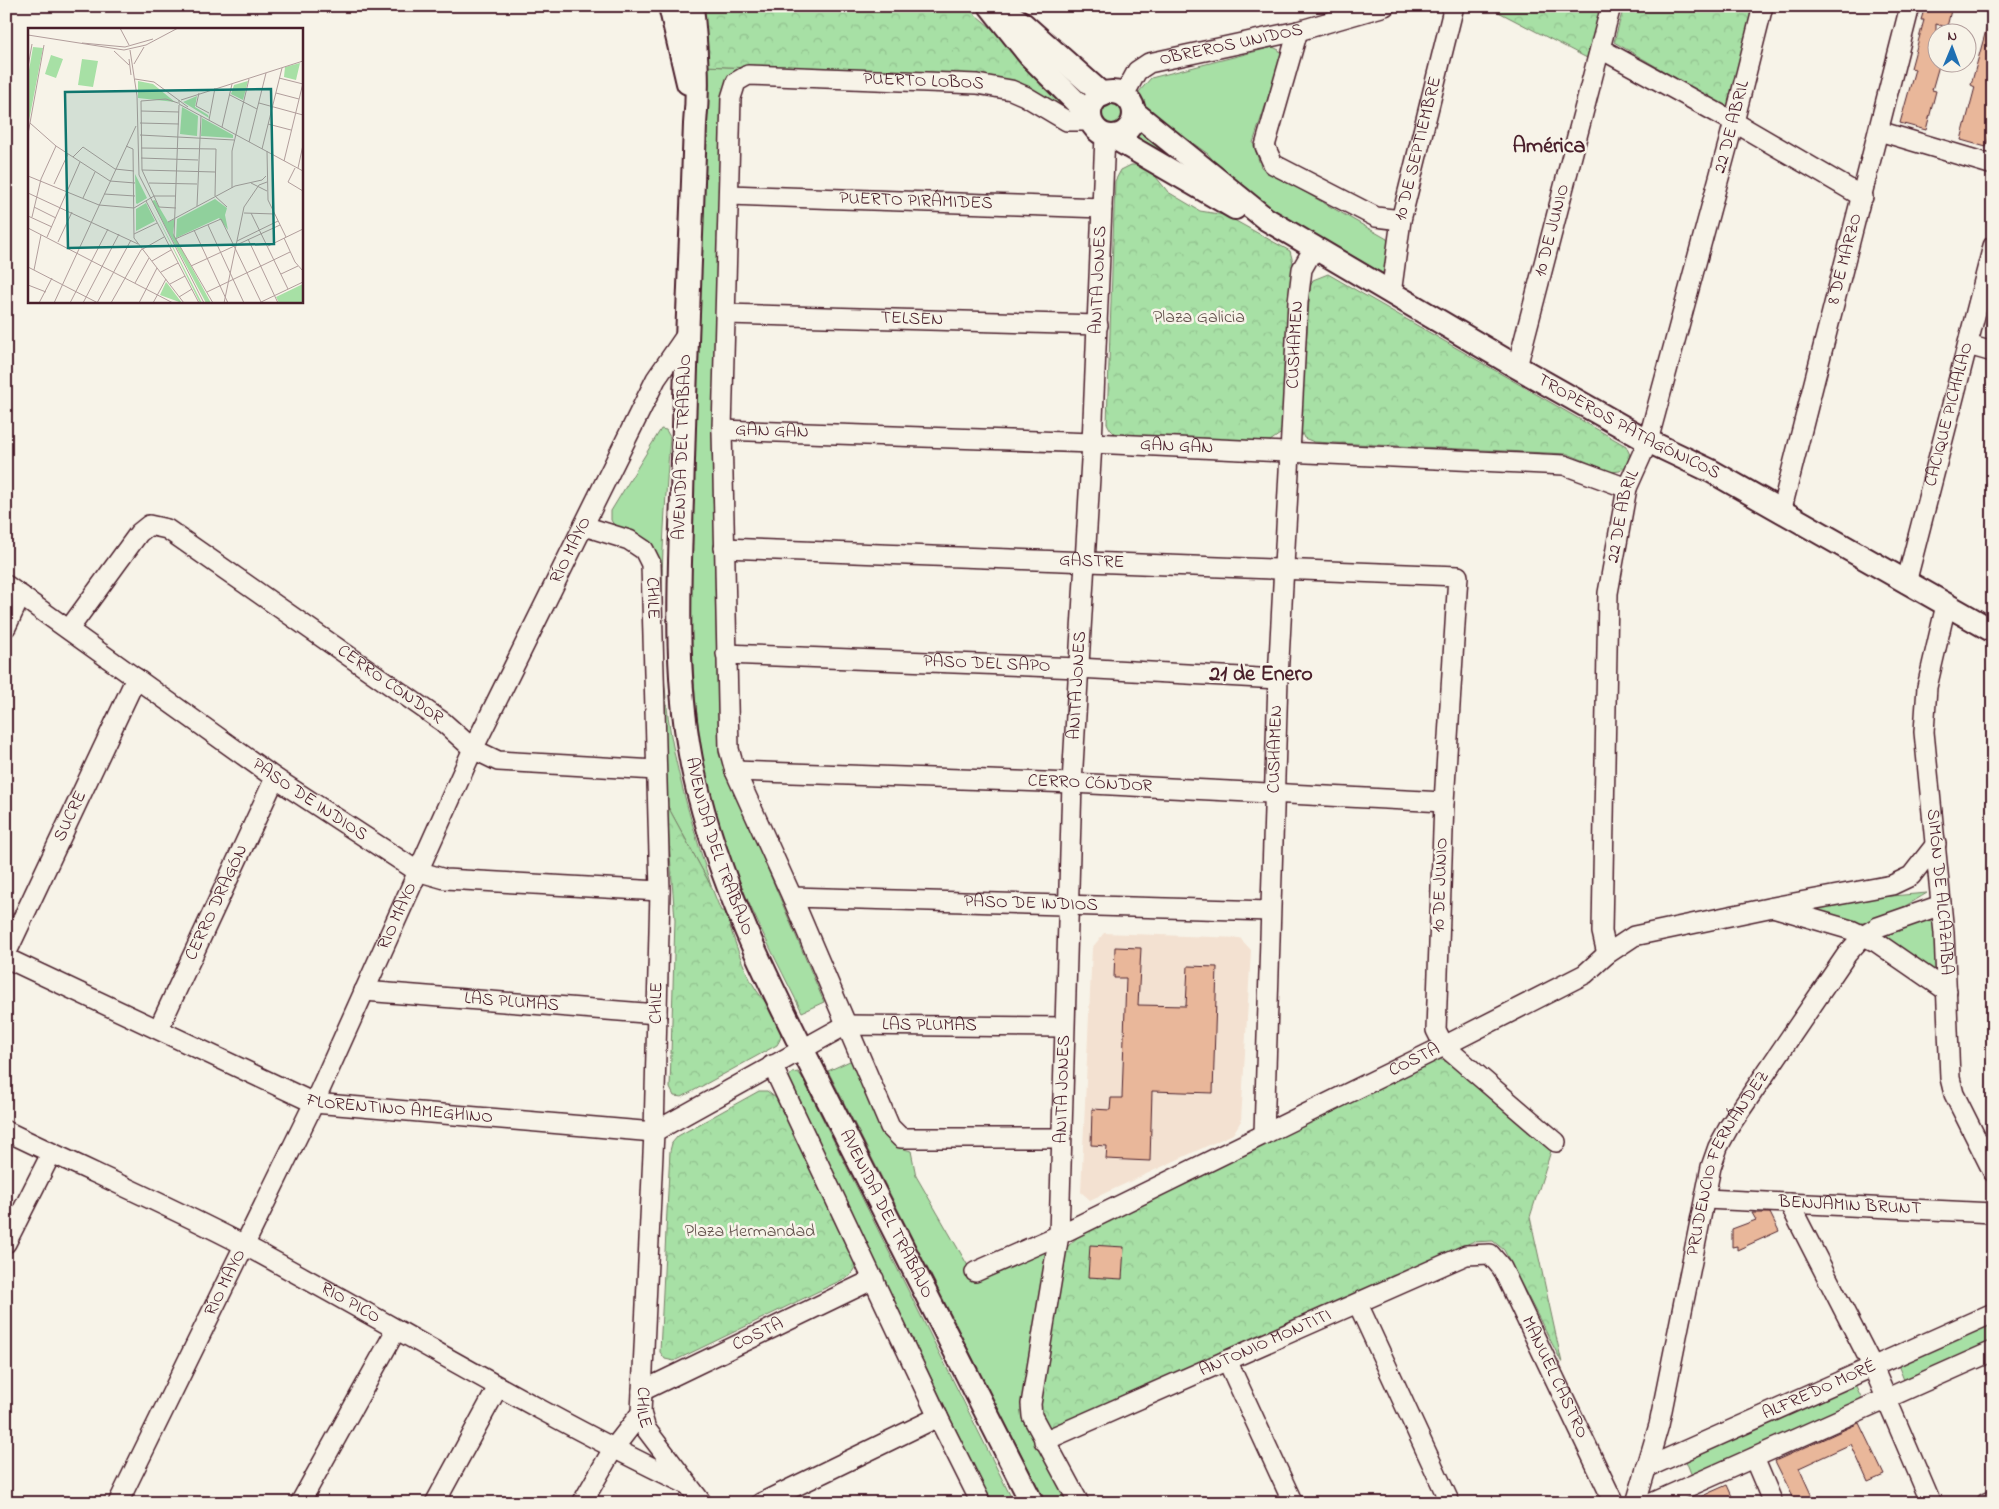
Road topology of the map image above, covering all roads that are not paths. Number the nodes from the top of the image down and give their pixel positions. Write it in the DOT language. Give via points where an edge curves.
graph roads {
  1 [pos="670,6"];
  2 [pos="692,6"];
  3 [pos="990,6"];
  4 [pos="998,6"];
  5 [pos="1384,6"];
  6 [pos="1454,6"];
  7 [pos="1611,6"];
  8 [pos="1763,6"];
  9 [pos="1910,6"];
  10 [pos="1298,31"];
  11 [pos="1601,49"];
  12 [pos="748,75"];
  13 [pos="1120,101"];
  14 [pos="1734,122"];
  15 [pos="695,124"];
  16 [pos="1099,127"];
  17 [pos="1879,131"];
  18 [pos="1993,165"];
  19 [pos="730,195"];
  20 [pos="1862,197"];
  21 [pos="1102,208"];
  22 [pos="1266,219"];
  23 [pos="1401,220"];
  24 [pos="1993,246"];
  25 [pos="1314,248"];
  26 [pos="1392,294"];
  27 [pos="726,314"];
  28 [pos="1098,325"];
  29 [pos="687,334"];
  30 [pos="1968,346"];
  31 [pos="1993,352"];
  32 [pos="1517,367"];
  33 [pos="722,430"];
  34 [pos="1648,441"];
  35 [pos="1092,444"];
  36 [pos="1290,452"];
  37 [pos="1627,488"];
  38 [pos="1781,512"];
  39 [pos="584,526"];
  40 [pos="724,548"];
  41 [pos="1085,563"];
  42 [pos="1285,570"];
  43 [pos="1458,576"];
  44 [pos="1906,583"];
  45 [pos="14,590"];
  46 [pos="1946,605"];
  47 [pos="6,627"];
  48 [pos="69,629"];
  49 [pos="1993,632"];
  50 [pos="726,654"];
  51 [pos="1078,668"];
  52 [pos="136,678"];
  53 [pos="1278,679"];
  54 [pos="473,749"];
  55 [pos="656,770"];
  56 [pos="735,771"];
  57 [pos="275,778"];
  58 [pos="1072,783"];
  59 [pos="1274,792"];
  60 [pos="1444,802"];
  61 [pos="1936,844"];
  62 [pos="417,871"];
  63 [pos="660,891"];
  64 [pos="792,897"];
  65 [pos="1068,903"];
  66 [pos="1941,905"];
  67 [pos="1773,907"];
  68 [pos="1270,911"];
  69 [pos="1863,936"];
  70 [pos="6,954"];
  71 [pos="1607,954"];
  72 [pos="6,958"];
  73 [pos="364,991"];
  74 [pos="1947,991"];
  75 [pos="657,1014"];
  76 [pos="846,1025"];
  77 [pos="1063,1027"];
  78 [pos="159,1028"];
  79 [pos="1444,1046"];
  80 [pos="802,1048"];
  81 [pos="772,1065"];
  82 [pos="314,1103"];
  83 [pos="6,1132"];
  84 [pos="654,1132"];
  85 [pos="1264,1134"];
  86 [pos="1061,1138"];
  87 [pos="1556,1142"];
  88 [pos="51,1154"];
  89 [pos="1993,1172"];
  90 [pos="1706,1198"];
  91 [pos="1789,1203"];
  92 [pos="1993,1213"];
  93 [pos="1059,1235"];
  94 [pos="6,1243"];
  95 [pos="244,1246"];
  96 [pos="1490,1254"];
  97 [pos="974,1272"];
  98 [pos="874,1279"];
  99 [pos="1358,1304"];
  100 [pos="1993,1313"];
  101 [pos="396,1330"];
  102 [pos="1993,1351"];
  103 [pos="1228,1360"];
  104 [pos="1873,1367"];
  105 [pos="498,1388"];
  106 [pos="642,1391"];
  107 [pos="1886,1398"];
  108 [pos="641,1413"];
  109 [pos="938,1417"];
  110 [pos="1044,1441"];
  111 [pos="613,1449"];
  112 [pos="1754,1458"];
  113 [pos="1646,1468"];
  114 [pos="689,1486"];
  115 [pos="1993,1500"];
  116 [pos="118,1503"];
  117 [pos="300,1503"];
  118 [pos="435,1503"];
  119 [pos="582,1503"];
  120 [pos="702,1503"];
  121 [pos="761,1503"];
  122 [pos="981,1503"];
  123 [pos="1032,1503"];
  124 [pos="1079,1503"];
  125 [pos="1293,1503"];
  126 [pos="1450,1503"];
  127 [pos="1614,1503"];
  128 [pos="1636,1503"];
  129 [pos="1652,1503"];
  130 [pos="1773,1503"];
  131 [pos="1931,1503"];
  132 [pos="1986,1503"];
  1 -- 15 [label="main road, AVENIDA DEL TRABAJO"];
  2 -- 15 [label="main road, AVENIDA DEL TRABAJO" via="697,50"];
  3 -- 16 [label="main road, TROPEROS PATAGÓNICOS" via="1029,55"];
  4 -- 13 [label="main road, TROPEROS PATAGÓNICOS"];
  5 -- 10 [label="street, OBREROS UNIDOS"];
  6 -- 23 [label="street, 10 DE SEPTIEMBRE"];
  7 -- 11 [label="street, 10 DE JUNIO"];
  8 -- 14 [label="street, 22 DE ABRIL"];
  9 -- 17 [label="street, 8 DE MARZO"];
  10 -- 13 [label="street, OBREROS UNIDOS" via="1149,63 1137,71"];
  10 -- 23 [label="street" via="1265,146 1274,164 1376,217"];
  11 -- 14 [label="street"];
  11 -- 32 [label="street, 10 DE JUNIO"];
  12 -- 16 [label="street, PUERTO LOBOS" via="977,84 1011,90 1067,121"];
  12 -- 19 [label="street, AVENIDA DEL TRABAJO" via="736,82 731,98"];
  13 -- 16 [label="main road" via="1094,102"];
  13 -- 16 [label="main road" via="1133,119 1125,132"];
  13 -- 22 [label="main road, TROPEROS PATAGÓNICOS"];
  14 -- 20 [label="street"];
  14 -- 34 [label="street, 22 DE ABRIL"];
  15 -- 29 [label="main road, AVENIDA DEL TRABAJO"];
  16 -- 21 [label="street, ANITA JONES"];
  16 -- 22 [label="main road, TROPEROS PATAGÓNICOS" via="1231,206"];
  17 -- 18 [label="street"];
  17 -- 20 [label="street, 8 DE MARZO"];
  19 -- 21 [label="street, PUERTO PIRÁMIDES"];
  19 -- 27 [label="street, AVENIDA DEL TRABAJO"];
  20 -- 38 [label="street, 8 DE MARZO"];
  21 -- 28 [label="street, ANITA JONES"];
  22 -- 25 [label="main road, TROPEROS PATAGÓNICOS"];
  23 -- 26 [label="street, 10 DE SEPTIEMBRE"];
  24 -- 30 [label="street, CACIQUE PICHALAO"];
  25 -- 26 [label="main road, TROPEROS PATAGÓNICOS"];
  25 -- 36 [label="street, CUSHAMEN" via="1302,269 1298,302"];
  26 -- 32 [label="main road, TROPEROS PATAGÓNICOS"];
  27 -- 28 [label="street, TELSEN"];
  27 -- 33 [label="street, AVENIDA DEL TRABAJO"];
  28 -- 35 [label="street, ANITA JONES"];
  29 -- 39 [label="street, RÍO MAYO" via="656,379"];
  29 -- 80 [label="main road, AVENIDA DEL TRABAJO" via="680,547 682,696 686,729 705,818 728,887"];
  30 -- 31 [label="street"];
  30 -- 44 [label="street, CACIQUE PICHALAO"];
  32 -- 34 [label="main road, TROPEROS PATAGÓNICOS"];
  33 -- 35 [label="street, GAN GAN"];
  33 -- 40 [label="street, AVENIDA DEL TRABAJO"];
  34 -- 37 [label="street, 22 DE ABRIL"];
  34 -- 38 [label="main road, TROPEROS PATAGÓNICOS" via="1711,471"];
  35 -- 36 [label="street, GAN GAN"];
  35 -- 41 [label="street, ANITA JONES"];
  36 -- 37 [label="street, GAN GAN" via="1564,465"];
  36 -- 42 [label="street, CUSHAMEN"];
  37 -- 71 [label="street, 22 DE ABRIL" via="1606,620 1602,932"];
  38 -- 44 [label="main road, TROPEROS PATAGÓNICOS"];
  39 -- 54 [label="street, RÍO MAYO"];
  39 -- 55 [label="street, CHILE" via="629,540 644,550 651,564"];
  40 -- 41 [label="street, GASTRE"];
  40 -- 50 [label="street, AVENIDA DEL TRABAJO"];
  41 -- 42 [label="street, GASTRE"];
  41 -- 51 [label="street, ANITA JONES"];
  42 -- 43 [label="street, GASTRE"];
  42 -- 53 [label="street, CUSHAMEN"];
  43 -- 60 [label="street, 10 DE JUNIO"];
  44 -- 46 [label="main road, TROPEROS PATAGÓNICOS"];
  45 -- 47 [label="street"];
  45 -- 48 [label="street, PASO DE INDIOS"];
  46 -- 49 [label="main road, TROPEROS PATAGÓNICOS"];
  46 -- 61 [label="street, SIMÓN DE ALCAZABA" via="1927,687 1924,732"];
  48 -- 52 [label="street, PASO DE INDIOS"];
  48 -- 54 [label="street, CERRO CÓNDOR" via="139,533 149,525 167,529 443,722"];
  50 -- 51 [label="street, PASO DEL SAPO"];
  50 -- 56 [label="street, AVENIDA DEL TRABAJO" via="729,749"];
  51 -- 53 [label="street, PASO DEL SAPO"];
  51 -- 58 [label="street, ANITA JONES"];
  52 -- 57 [label="street, PASO DE INDIOS"];
  52 -- 70 [label="street, SUCRE"];
  53 -- 59 [label="street, CUSHAMEN"];
  54 -- 55 [label="street, CERRO CÓNDOR" via="498,761"];
  54 -- 62 [label="street, RÍO MAYO"];
  55 -- 63 [label="street, CHILE"];
  56 -- 58 [label="street, CERRO CÓNDOR"];
  56 -- 64 [label="street, AVENIDA DEL TRABAJO"];
  57 -- 62 [label="street, PASO DE INDIOS"];
  57 -- 78 [label="street, CERRO DRAGÓN"];
  58 -- 59 [label="street, CERRO CÓNDOR"];
  58 -- 65 [label="street, ANITA JONES"];
  59 -- 60 [label="street, CERRO CÓNDOR"];
  59 -- 68 [label="street, CUSHAMEN"];
  60 -- 79 [label="street, 10 DE JUNIO" via="1436,1030"];
  61 -- 66 [label="street, SIMÓN DE ALCAZABA"];
  61 -- 67 [label="street, COSTA" via="1912,876 1892,885"];
  62 -- 63 [label="street, PASO DE INDIOS" via="445,879"];
  62 -- 73 [label="street, RÍO MAYO"];
  63 -- 75 [label="street, CHILE"];
  64 -- 65 [label="street, PASO DE INDIOS"];
  64 -- 76 [label="street, AVENIDA DEL TRABAJO"];
  65 -- 68 [label="street, PASO DE INDIOS"];
  65 -- 77 [label="street, ANITA JONES"];
  66 -- 69 [label="street, PRUDENCIO FERNÁNDEZ" via="1878,927"];
  66 -- 74 [label="street, SIMÓN DE ALCAZABA"];
  67 -- 69 [label="street, COSTA"];
  67 -- 71 [label="street, COSTA" via="1634,936"];
  68 -- 85 [label="street, CUSHAMEN"];
  69 -- 74 [label="street, COSTA"];
  69 -- 90 [label="street, PRUDENCIO FERNÁNDEZ" via="1847,954 1729,1126 1711,1166"];
  71 -- 79 [label="street, COSTA" via="1585,974"];
  72 -- 78 [label="street, FLORENTINO AMEGHINO"];
  73 -- 75 [label="street, LAS PLUMAS"];
  73 -- 82 [label="street, RÍO MAYO"];
  74 -- 89 [label="street, SIMÓN DE ALCAZABA" via="1950,1078 1954,1094"];
  75 -- 84 [label="street, CHILE"];
  76 -- 77 [label="street, LAS PLUMAS"];
  76 -- 80 [label="street, LAS PLUMAS"];
  76 -- 86 [label="street, AVENIDA DEL TRABAJO" via="890,1127 901,1138"];
  77 -- 86 [label="street, ANITA JONES"];
  78 -- 82 [label="street, FLORENTINO AMEGHINO"];
  79 -- 85 [label="street, COSTA"];
  79 -- 87 [label="street"];
  80 -- 81 [label="street"];
  80 -- 123 [label="main road, AVENIDA DEL TRABAJO"];
  81 -- 84 [label="street"];
  81 -- 98 [label="street, AVENIDA DEL TRABAJO"];
  82 -- 84 [label="street, FLORENTINO AMEGHINO"];
  82 -- 95 [label="street, RÍO MAYO"];
  83 -- 88 [label="street, RÍO PICO"];
  84 -- 106 [label="street, CHILE"];
  85 -- 93 [label="street, COSTA"];
  86 -- 93 [label="street, ANITA JONES"];
  88 -- 94 [label="street"];
  88 -- 95 [label="street, RÍO PICO"];
  90 -- 91 [label="street, BENJAMIN BRUNT"];
  90 -- 113 [label="street, PRUDENCIO FERNÁNDEZ" via="1659,1425"];
  91 -- 92 [label="street, BENJAMIN BRUNT"];
  91 -- 104 [label="street"];
  93 -- 97 [label="street, COSTA"];
  93 -- 110 [label="street" via="1031,1404 1032,1416"];
  95 -- 101 [label="street, RÍO PICO"];
  95 -- 116 [label="street, RÍO MAYO"];
  96 -- 99 [label="street, ANTONIO MONTITI" via="1466,1255"];
  96 -- 127 [label="street, MANUEL CASTRO" via="1502,1268"];
  98 -- 106 [label="street, COSTA"];
  98 -- 109 [label="street, AVENIDA DEL TRABAJO"];
  99 -- 103 [label="street, ANTONIO MONTITI"];
  99 -- 126 [label="street"];
  100 -- 104 [label="street, ALFREDO MORÉ"];
  101 -- 105 [label="street, RÍO PICO"];
  101 -- 117 [label="street"];
  102 -- 107 [label="street, ALFREDO MORÉ"];
  103 -- 110 [label="street, ANTONIO MONTITI"];
  103 -- 125 [label="street"];
  104 -- 107 [label="street"];
  104 -- 113 [label="street, ALFREDO MORÉ"];
  105 -- 111 [label="street, RÍO PICO"];
  105 -- 118 [label="street"];
  106 -- 108 [label="street, CHILE"];
  107 -- 112 [label="street, ALFREDO MORÉ"];
  107 -- 131 [label="street"];
  108 -- 111 [label="street"];
  108 -- 114 [label="street, CHILE" via="646,1429"];
  109 -- 121 [label="street"];
  109 -- 122 [label="street, AVENIDA DEL TRABAJO"];
  110 -- 124 [label="street"];
  111 -- 114 [label="street, RÍO PICO"];
  111 -- 119 [label="street"];
  112 -- 129 [label="street, ALFREDO MORÉ"];
  112 -- 130 [label="street"];
  113 -- 128 [label="street, PRUDENCIO FERNÁNDEZ"];
  114 -- 120 [label="street, CHILE"];
  115 -- 132 [label="street"];
}
